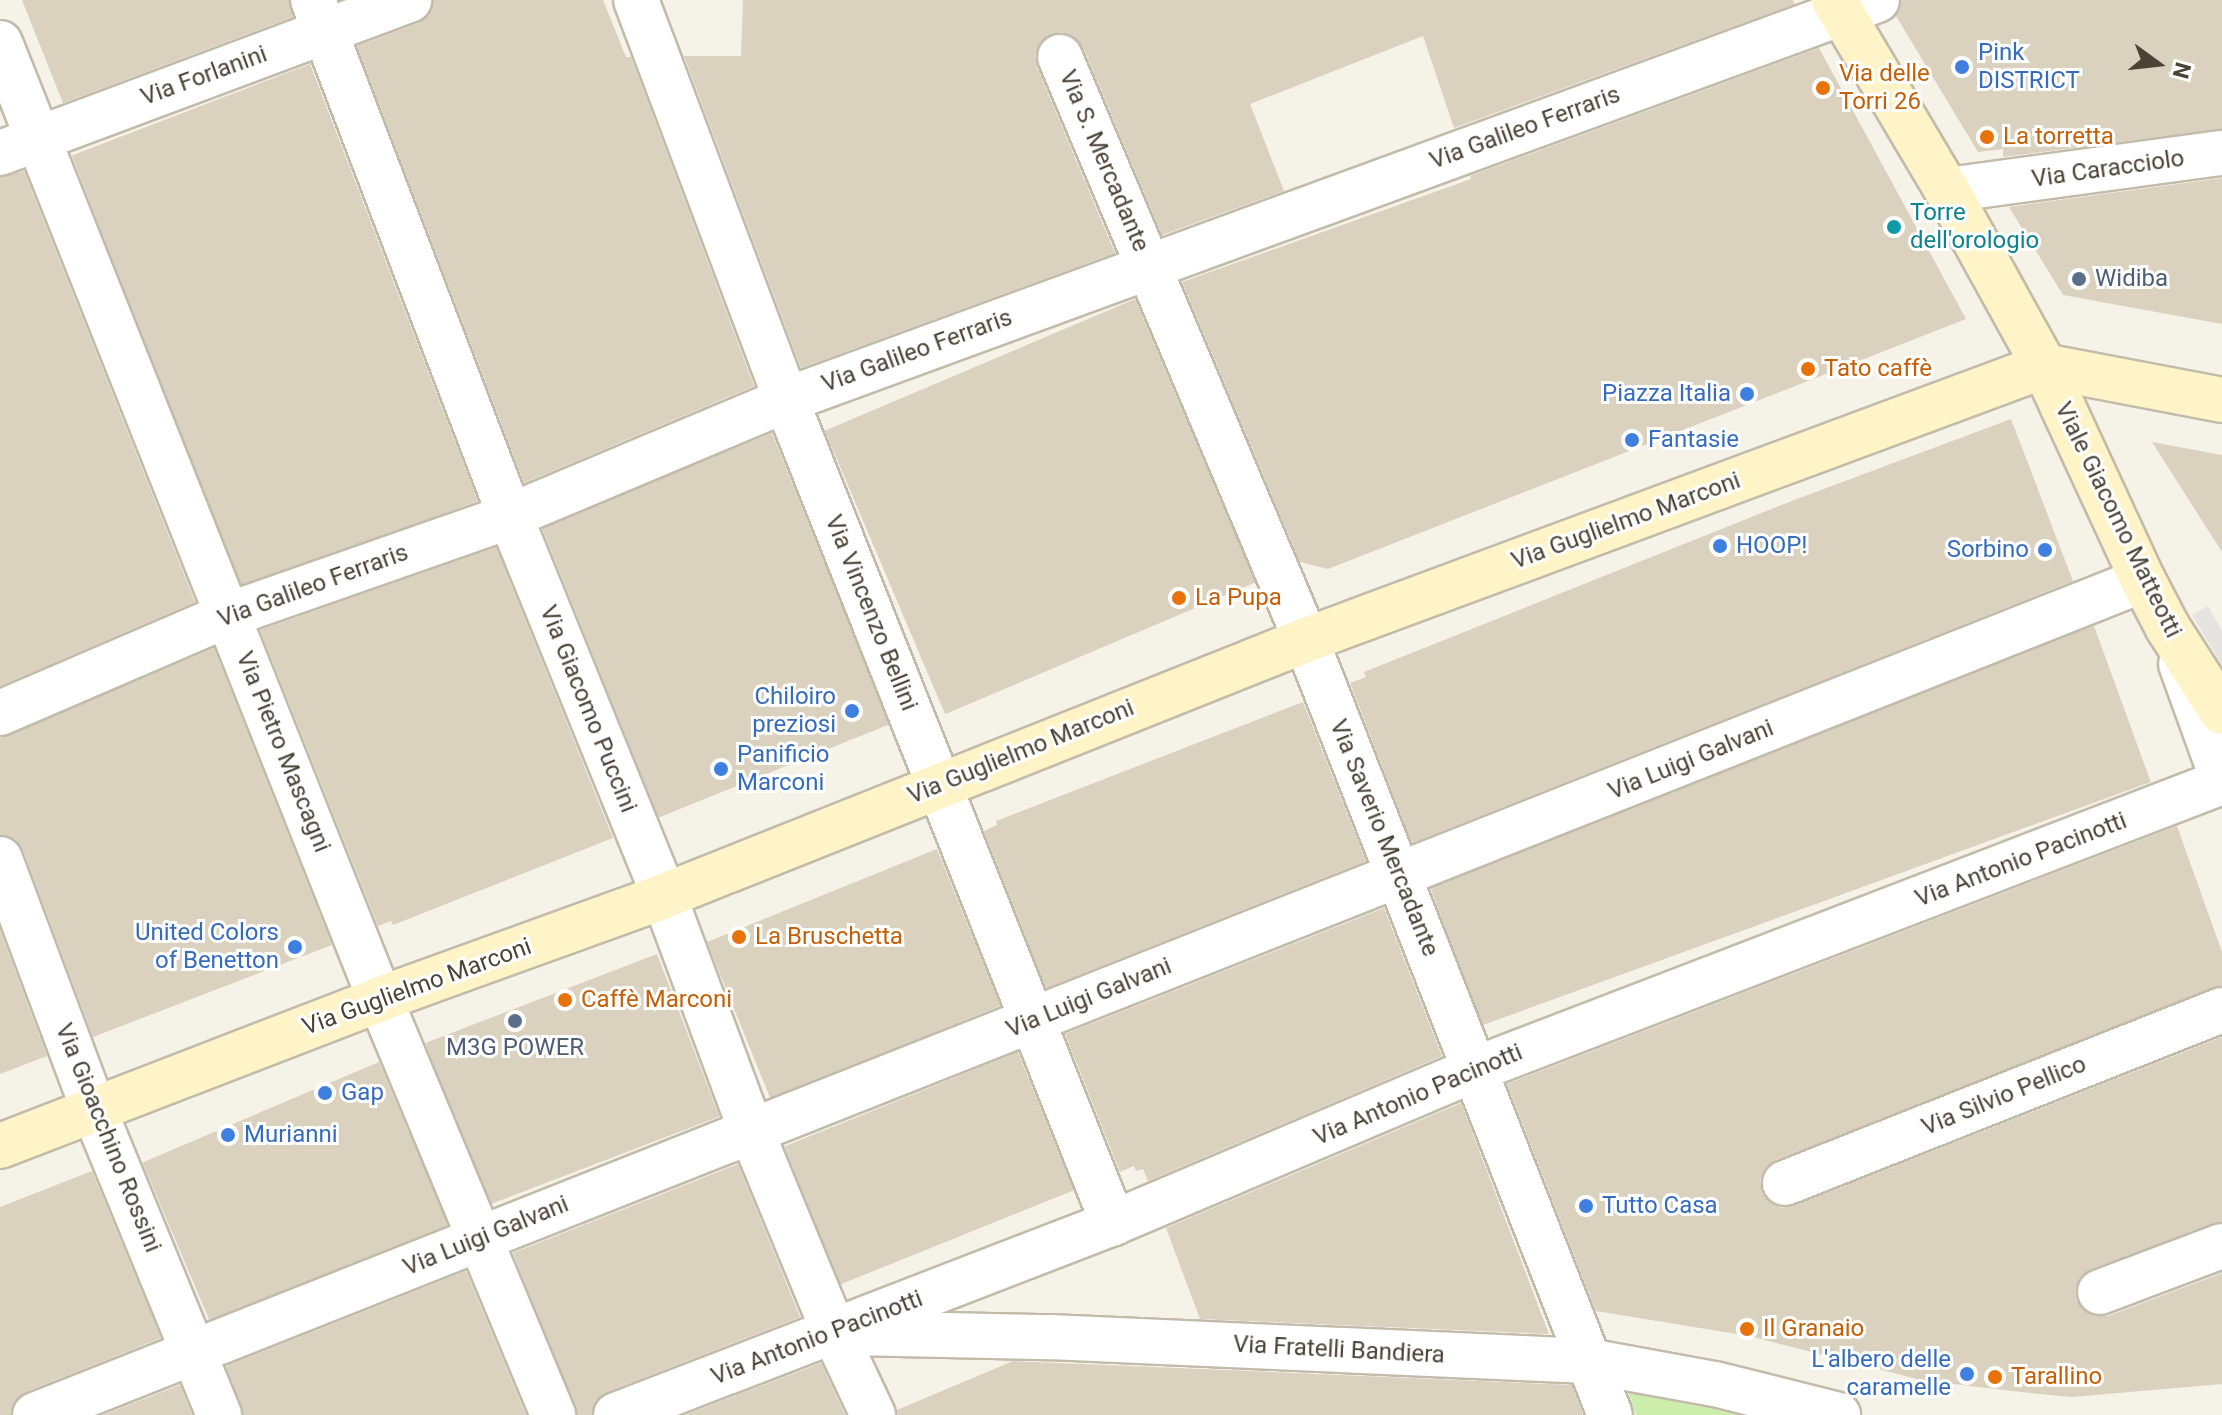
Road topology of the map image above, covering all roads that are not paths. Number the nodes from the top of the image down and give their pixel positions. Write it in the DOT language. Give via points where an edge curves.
graph roads {
  1 [pos="409,0"];
  2 [pos="636,0"];
  3 [pos="1852,4"];
  4 [pos="320,16"];
  5 [pos="0,43"];
  6 [pos="1060,57"];
  7 [pos="18,145"];
  8 [pos="2222,153"];
  9 [pos="1947,190"];
  10 [pos="1148,265"];
  11 [pos="2044,366"];
  12 [pos="786,400"];
  13 [pos="2222,400"];
  14 [pos="510,516"];
  15 [pos="2143,580"];
  16 [pos="228,615"];
  17 [pos="2168,628"];
  18 [pos="1306,640"];
  19 [pos="2222,712"];
  20 [pos="0,713"];
  21 [pos="2222,780"];
  22 [pos="939,784"];
  23 [pos="0,859"];
  24 [pos="1399,876"];
  25 [pos="664,896"];
  26 [pos="380,999"];
  27 [pos="2222,1010"];
  28 [pos="1030,1021"];
  29 [pos="1476,1069"];
  30 [pos="94,1110"];
  31 [pos="752,1133"];
  32 [pos="0,1146"];
  33 [pos="1785,1183"];
  34 [pos="1113,1223"];
  35 [pos="479,1237"];
  36 [pos="2222,1246"];
  37 [pos="2100,1292"];
  38 [pos="834,1332"];
  39 [pos="195,1354"];
  40 [pos="1588,1361"];
  41 [pos="35,1415"];
  42 [pos="219,1415"];
  43 [pos="553,1415"];
  44 [pos="616,1415"];
  45 [pos="873,1415"];
  46 [pos="1610,1415"];
  47 [pos="1838,1415"];
  1 -- 4 [label="street, Via Forlanini"];
  2 -- 12 [label="street, Via Vincenzo Bellini"];
  3 -- 9 [label="street, Viale Giacomo Matteotti"];
  3 -- 10 [label="street, Via Galileo Ferraris"];
  4 -- 7 [label="street, Via Forlanini"];
  4 -- 14 [label="street, Via Giacomo Puccini"];
  5 -- 7 [label="street, Via Pietro Mascagni"];
  6 -- 10 [label="street, Via S. Mercadante"];
  7 -- 16 [label="street, Via Pietro Mascagni"];
  8 -- 9 [label="street, Via Caracciolo"];
  9 -- 11 [label="street, Viale Giacomo Matteotti"];
  10 -- 12 [label="street, Via Galileo Ferraris"];
  10 -- 18 [label="street, Via Saverio Mercadante"];
  11 -- 13 [label="street"];
  11 -- 15 [label="street, Viale Giacomo Matteotti"];
  11 -- 18 [label="street, Via Guglielmo Marconi"];
  12 -- 14 [label="street, Via Galileo Ferraris"];
  12 -- 22 [label="street, Via Vincenzo Bellini"];
  14 -- 16 [label="street, Via Galileo Ferraris"];
  14 -- 25 [label="street, Via Giacomo Puccini"];
  15 -- 17 [label="street, Viale Giacomo Matteotti"];
  15 -- 24 [label="street, Via Luigi Galvani"];
  16 -- 20 [label="street, Via Galileo Ferraris"];
  16 -- 26 [label="street, Via Pietro Mascagni"];
  17 -- 19 [label="street, Viale Giacomo Matteotti"];
  17 -- 21 [label="street"];
  18 -- 22 [label="street, Via Guglielmo Marconi"];
  18 -- 24 [label="street, Via Saverio Mercadante"];
  21 -- 29 [label="street, Via Antonio Pacinotti"];
  22 -- 25 [label="street, Via Guglielmo Marconi"];
  22 -- 28 [label="street, Via Vincenzo Bellini"];
  23 -- 30 [label="street, Via Gioacchino Rossini"];
  24 -- 28 [label="street, Via Luigi Galvani"];
  24 -- 29 [label="street, Via Saverio Mercadante"];
  25 -- 26 [label="street, Via Guglielmo Marconi"];
  25 -- 31 [label="street, Via Giacomo Puccini"];
  26 -- 30 [label="street, Via Guglielmo Marconi"];
  26 -- 35 [label="street, Via Pietro Mascagni"];
  27 -- 33 [label="street, Via Silvio Pellico"];
  28 -- 31 [label="street, Via Luigi Galvani"];
  28 -- 34 [label="street, Via Vincenzo Bellini"];
  29 -- 34 [label="street, Via Antonio Pacinotti"];
  29 -- 40 [label="street, Via Saverio Mercadante"];
  30 -- 32 [label="street, Via Guglielmo Marconi"];
  30 -- 39 [label="street, Via Gioacchino Rossini"];
  31 -- 35 [label="street, Via Luigi Galvani"];
  31 -- 38 [label="street, Via Giacomo Puccini"];
  34 -- 38 [label="street, Via Antonio Pacinotti"];
  35 -- 39 [label="street, Via Luigi Galvani"];
  35 -- 43 [label="street, Via Pietro Mascagni"];
  36 -- 37 [label="street"];
  38 -- 40 [label="street, Via Fratelli Bandiera"];
  38 -- 44 [label="street, Via Antonio Pacinotti"];
  38 -- 45 [label="street, Via Giacomo Puccini"];
  39 -- 41 [label="street, Via Luigi Galvani"];
  39 -- 42 [label="street, Via Gioacchino Rossini"];
  40 -- 46 [label="street, Via Saverio Mercadante"];
  40 -- 47 [label="street, Via Fratelli Bandiera" via="1715,1384"];
}
